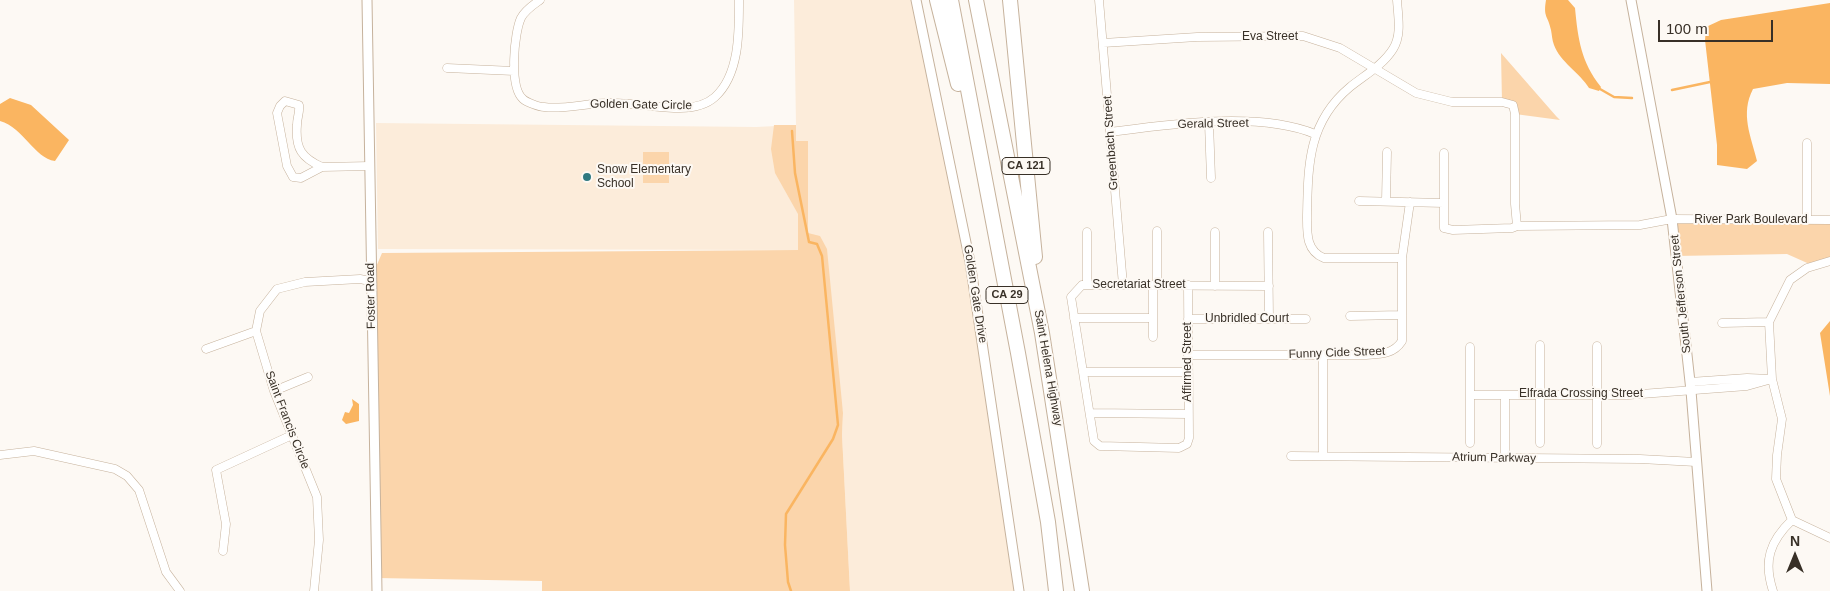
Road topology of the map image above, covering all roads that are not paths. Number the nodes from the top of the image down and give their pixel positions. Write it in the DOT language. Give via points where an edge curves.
graph roads {
  1 [pos="367,0"];
  2 [pos="540,0"];
  3 [pos="739,0"];
  4 [pos="916,0"];
  5 [pos="938,0"];
  6 [pos="951,0"];
  7 [pos="976,0"];
  8 [pos="1010,0"];
  9 [pos="1099,0"];
  10 [pos="1397,0"];
  11 [pos="1631,0"];
  12 [pos="1103,44"];
  13 [pos="447,68"];
  14 [pos="1375,68"];
  15 [pos="514,71"];
  16 [pos="1209,122"];
  17 [pos="1110,132"];
  18 [pos="1315,134"];
  19 [pos="1807,143"];
  20 [pos="1387,152"];
  21 [pos="1444,153"];
  22 [pos="370,166"];
  23 [pos="322,167"];
  24 [pos="1211,178"];
  25 [pos="1360,201"];
  26 [pos="1386,201"];
  27 [pos="1410,202"];
  28 [pos="1444,203"];
  29 [pos="1672,219"];
  30 [pos="1807,220"];
  31 [pos="1830,220"];
  32 [pos="1517,226"];
  33 [pos="1157,231"];
  34 [pos="1087,232"];
  35 [pos="1215,232"];
  36 [pos="1268,232"];
  37 [pos="1402,258"];
  38 [pos="1830,261"];
  39 [pos="370,281"];
  40 [pos="1087,285"];
  41 [pos="1123,285"];
  42 [pos="1155,285"];
  43 [pos="1188,285"];
  44 [pos="1215,286"];
  45 [pos="1269,286"];
  46 [pos="1350,316"];
  47 [pos="1402,316"];
  48 [pos="1074,318"];
  49 [pos="1153,318"];
  50 [pos="1188,319"];
  51 [pos="1269,319"];
  52 [pos="1306,319"];
  53 [pos="1012,320"];
  54 [pos="1770,322"];
  55 [pos="1722,323"];
  56 [pos="256,331"];
  57 [pos="1042,333"];
  58 [pos="1153,336"];
  59 [pos="1540,345"];
  60 [pos="1597,346"];
  61 [pos="1470,347"];
  62 [pos="206,349"];
  63 [pos="1188,355"];
  64 [pos="1323,355"];
  65 [pos="1083,372"];
  66 [pos="1188,372"];
  67 [pos="308,377"];
  68 [pos="1772,379"];
  69 [pos="1691,386"];
  70 [pos="274,391"];
  71 [pos="1470,395"];
  72 [pos="1505,395"];
  73 [pos="1540,395"];
  74 [pos="1597,396"];
  75 [pos="1090,413"];
  76 [pos="1188,414"];
  77 [pos="292,435"];
  78 [pos="1189,438"];
  79 [pos="1470,443"];
  80 [pos="1540,443"];
  81 [pos="1597,444"];
  82 [pos="0,456"];
  83 [pos="1291,456"];
  84 [pos="1323,456"];
  85 [pos="1505,458"];
  86 [pos="1696,462"];
  87 [pos="1792,520"];
  88 [pos="1830,538"];
  89 [pos="223,551"];
  90 [pos="180,591"];
  91 [pos="314,591"];
  92 [pos="378,591"];
  93 [pos="1019,591"];
  94 [pos="1056,591"];
  95 [pos="1082,591"];
  96 [pos="1707,591"];
  97 [pos="1773,591"];
  1 -- 22 [label="street, Foster Road"];
  2 -- 15 [label="street, Golden Gate Circle" via="524,14 517,30"];
  3 -- 15 [label="street, Golden Gate Circle" via="736,50 729,77 715,96 702,105 680,108 608,102 543,107 523,99 516,88"];
  4 -- 93 [label="street, Golden Gate Drive" via="970,262"];
  5 -- 53 [label="highway"];
  6 -- 53 [label="highway, CA 29"];
  7 -- 57 [label="highway, Saint Helena Highway / CA 29"];
  8 -- 57 [label="highway, CA 121"];
  9 -- 12 [label="street, Greenbach Street"];
  10 -- 14 [label="street" via="1398,37 1394,48"];
  11 -- 29 [label="street, South Jefferson Street"];
  12 -- 14 [label="street, Eva Street" via="1197,37 1303,36 1340,48"];
  12 -- 17 [label="street, Greenbach Street"];
  13 -- 15 [label="street"];
  14 -- 18 [label="street" via="1335,100"];
  14 -- 32 [label="street, Eva Street" via="1416,94 1452,102 1513,105"];
  16 -- 17 [label="street, Gerald Street"];
  16 -- 18 [label="street, Gerald Street" via="1278,123"];
  16 -- 24 [label="street"];
  17 -- 41 [label="street, Greenbach Street"];
  18 -- 37 [label="street" via="1308,188 1309,246 1324,258"];
  19 -- 30 [label="street"];
  20 -- 26 [label="street"];
  21 -- 28 [label="street"];
  22 -- 23 [label="street"];
  22 -- 39 [label="street, Foster Road"];
  23 -- 23 [label="street" via="305,159 300,151 299,105 285,102 277,113 288,172 301,178"];
  25 -- 26 [label="street"];
  26 -- 27 [label="street"];
  27 -- 28 [label="street"];
  27 -- 37 [label="street, Funny Cide Street"];
  28 -- 32 [label="street, River Park Boulevard" via="1444,228"];
  29 -- 30 [label="street, River Park Boulevard"];
  29 -- 32 [label="street, River Park Boulevard" via="1640,225"];
  29 -- 69 [label="street, South Jefferson Street"];
  30 -- 31 [label="street, River Park Boulevard"];
  33 -- 42 [label="street"];
  34 -- 40 [label="street"];
  35 -- 44 [label="street"];
  36 -- 45 [label="street"];
  37 -- 47 [label="street, Funny Cide Street"];
  38 -- 54 [label="street" via="1807,268 1790,280"];
  39 -- 56 [label="street" via="305,282 277,289 260,311"];
  39 -- 92 [label="street, Foster Road"];
  40 -- 41 [label="street, Secretariat Street"];
  40 -- 48 [label="street, Secretariat Street" via="1082,285 1071,297"];
  41 -- 42 [label="street, Secretariat Street"];
  42 -- 43 [label="street, Secretariat Street"];
  42 -- 49 [label="street"];
  43 -- 44 [label="street, Secretariat Street"];
  43 -- 50 [label="street, Affirmed Street"];
  44 -- 45 [label="street, Secretariat Street"];
  45 -- 51 [label="street"];
  46 -- 47 [label="street"];
  47 -- 64 [label="street, Funny Cide Street" via="1402,341 1386,354"];
  48 -- 49 [label="street"];
  48 -- 65 [label="street, Secretariat Street"];
  49 -- 58 [label="street"];
  50 -- 51 [label="street, Unbridled Court"];
  50 -- 63 [label="street, Affirmed Street"];
  51 -- 52 [label="street, Unbridled Court"];
  53 -- 94 [label="highway, CA 29" via="1048,522"];
  54 -- 55 [label="street"];
  54 -- 68 [label="street"];
  56 -- 62 [label="street"];
  56 -- 70 [label="street, Saint Francis Circle"];
  57 -- 95 [label="highway, Saint Helena Highway / CA 29"];
  59 -- 73 [label="street"];
  60 -- 74 [label="street"];
  61 -- 71 [label="street"];
  63 -- 64 [label="street, Funny Cide Street"];
  63 -- 66 [label="street, Affirmed Street"];
  64 -- 84 [label="street"];
  65 -- 66 [label="street"];
  65 -- 75 [label="street, Secretariat Street"];
  66 -- 76 [label="street, Affirmed Street"];
  67 -- 70 [label="street"];
  68 -- 69 [label="street, Elfrada Crossing Street" via="1747,378"];
  68 -- 87 [label="street" via="1782,419 1776,479"];
  69 -- 74 [label="street, Elfrada Crossing Street"];
  69 -- 86 [label="street, South Jefferson Street"];
  70 -- 77 [label="street, Saint Francis Circle"];
  71 -- 72 [label="street, Elfrada Crossing Street"];
  71 -- 79 [label="street"];
  72 -- 73 [label="street, Elfrada Crossing Street"];
  72 -- 85 [label="street"];
  73 -- 74 [label="street, Elfrada Crossing Street"];
  73 -- 80 [label="street"];
  74 -- 81 [label="street"];
  75 -- 76 [label="street"];
  75 -- 78 [label="street, Secretariat Street" via="1094,441 1106,448 1179,448 1187,444"];
  76 -- 78 [label="street, Affirmed Street"];
  77 -- 89 [label="street" via="216,470 226,524"];
  77 -- 91 [label="street, Saint Francis Circle" via="317,497 319,540"];
  82 -- 90 [label="street" via="26,451 50,454 114,469 127,476 139,490 166,572"];
  83 -- 84 [label="street, Atrium Parkway"];
  84 -- 85 [label="street, Atrium Parkway"];
  85 -- 86 [label="street, Atrium Parkway"];
  86 -- 96 [label="street, South Jefferson Street"];
  87 -- 88 [label="street"];
  87 -- 97 [label="street" via="1772,544 1770,580"];
}
